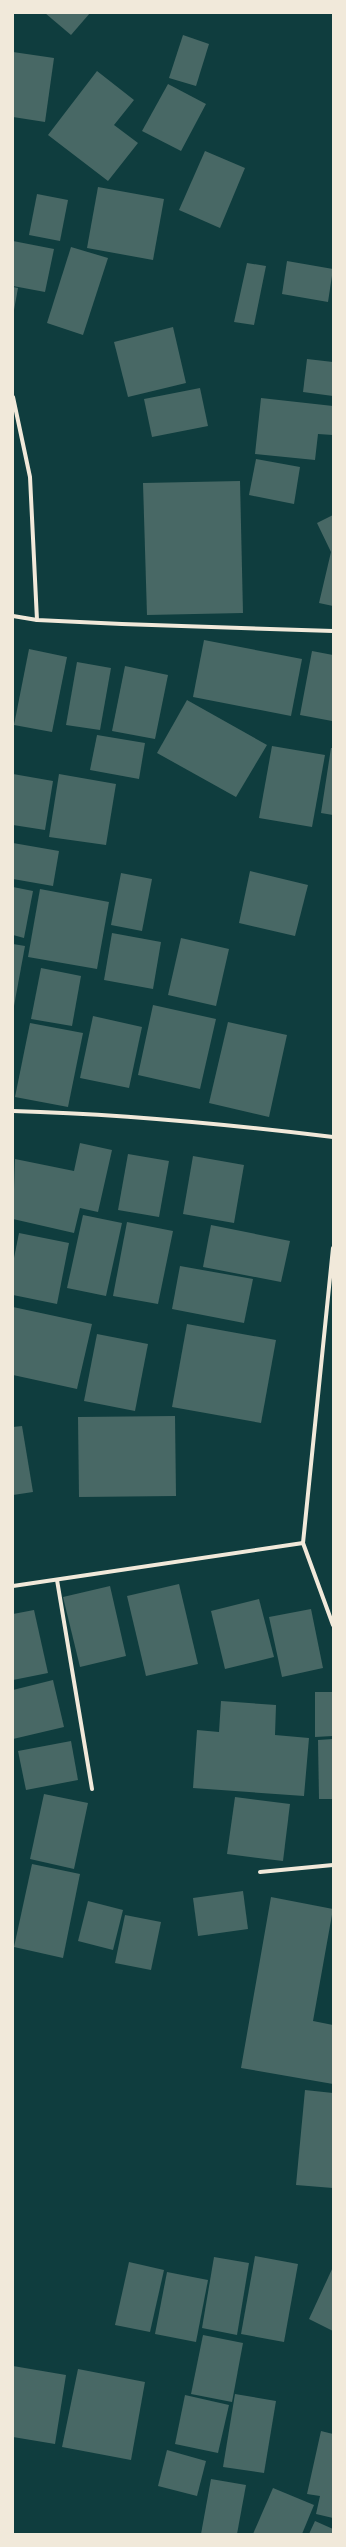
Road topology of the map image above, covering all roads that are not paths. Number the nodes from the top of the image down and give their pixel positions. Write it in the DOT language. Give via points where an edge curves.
graph roads {
  1 [pos="13,397"];
  2 [pos="13,616"];
  3 [pos="37,620"];
  4 [pos="333,631"];
  5 [pos="13,1111"];
  6 [pos="333,1137"];
  7 [pos="333,1248"];
  8 [pos="303,1543"];
  9 [pos="57,1580"];
  10 [pos="13,1586"];
  11 [pos="333,1625"];
  12 [pos="92,1789"];
  13 [pos="333,1865"];
  14 [pos="260,1872"];
  1 -- 3 [label="street" via="30,477"];
  2 -- 3 [label="street"];
  3 -- 4 [label="street"];
  5 -- 6 [label="street" via="97,1114 238,1125"];
  7 -- 8 [label="street"];
  8 -- 9 [label="street"];
  8 -- 11 [label="street"];
  9 -- 10 [label="street"];
  9 -- 12 [label="street"];
  13 -- 14 [label="street"];
}
